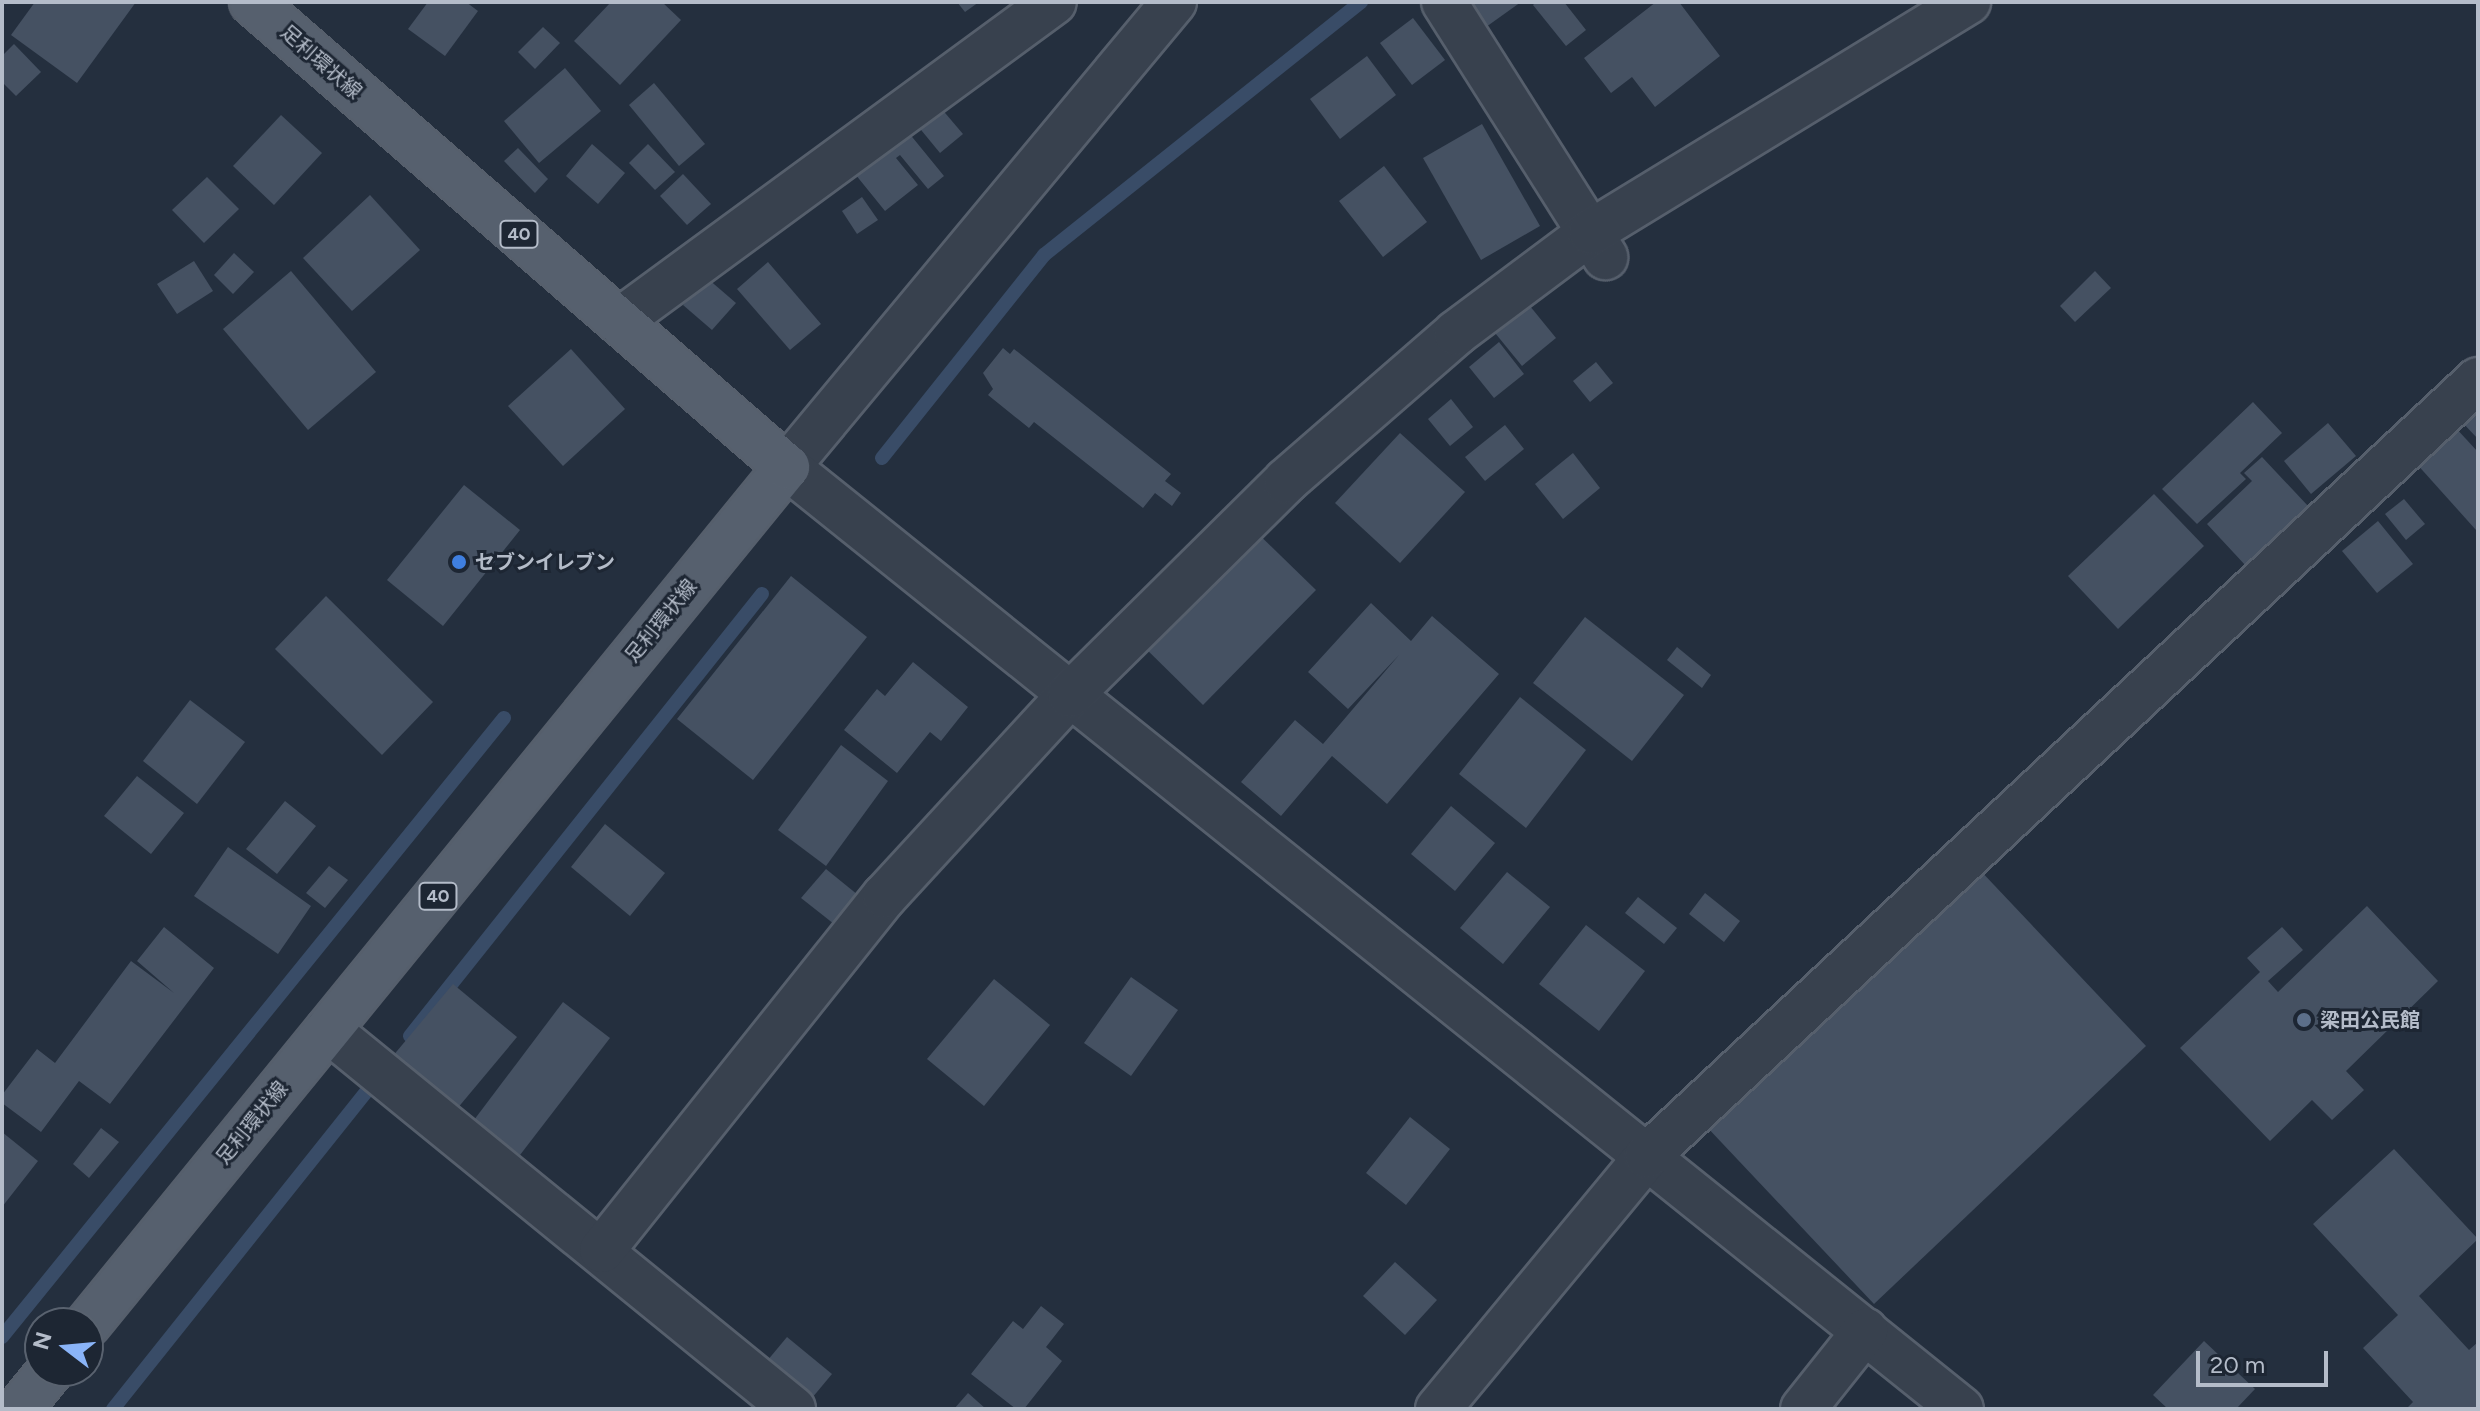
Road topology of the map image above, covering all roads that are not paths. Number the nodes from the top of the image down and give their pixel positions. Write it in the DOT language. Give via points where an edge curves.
graph roads {
  1 [pos="252,2"];
  2 [pos="1054,2"];
  3 [pos="1174,2"];
  4 [pos="1444,2"];
  5 [pos="1968,2"];
  6 [pos="1599,245"];
  7 [pos="619,321"];
  8 [pos="2478,380"];
  9 [pos="787,467"];
  10 [pos="1070,695"];
  11 [pos="328,1030"];
  12 [pos="1647,1156"];
  13 [pos="602,1250"];
  14 [pos="102,1307"];
  15 [pos="1865,1331"];
  16 [pos="37,1387"];
  17 [pos="19,1409"];
  18 [pos="793,1409"];
  19 [pos="1438,1409"];
  20 [pos="1803,1409"];
  21 [pos="1961,1409"];
  1 -- 7 [label="main road, 足利環状線 / 40"];
  2 -- 7 [label="street"];
  3 -- 9 [label="street"];
  4 -- 6 [label="street"];
  5 -- 6 [label="street"];
  6 -- 10 [label="street" via="1456,333 1286,481"];
  7 -- 9 [label="main road, 足利環状線 / 40"];
  8 -- 12 [label="street"];
  9 -- 10 [label="street"];
  9 -- 11 [label="main road, 足利環状線 / 40"];
  10 -- 12 [label="street"];
  10 -- 13 [label="street" via="885,896"];
  11 -- 13 [label="street"];
  11 -- 14 [label="main road, 足利環状線 / 40"];
  12 -- 15 [label="street"];
  12 -- 19 [label="street"];
  13 -- 18 [label="street"];
  15 -- 20 [label="street"];
  15 -- 21 [label="street"];
  16 -- 17 [label="main road"];
}
